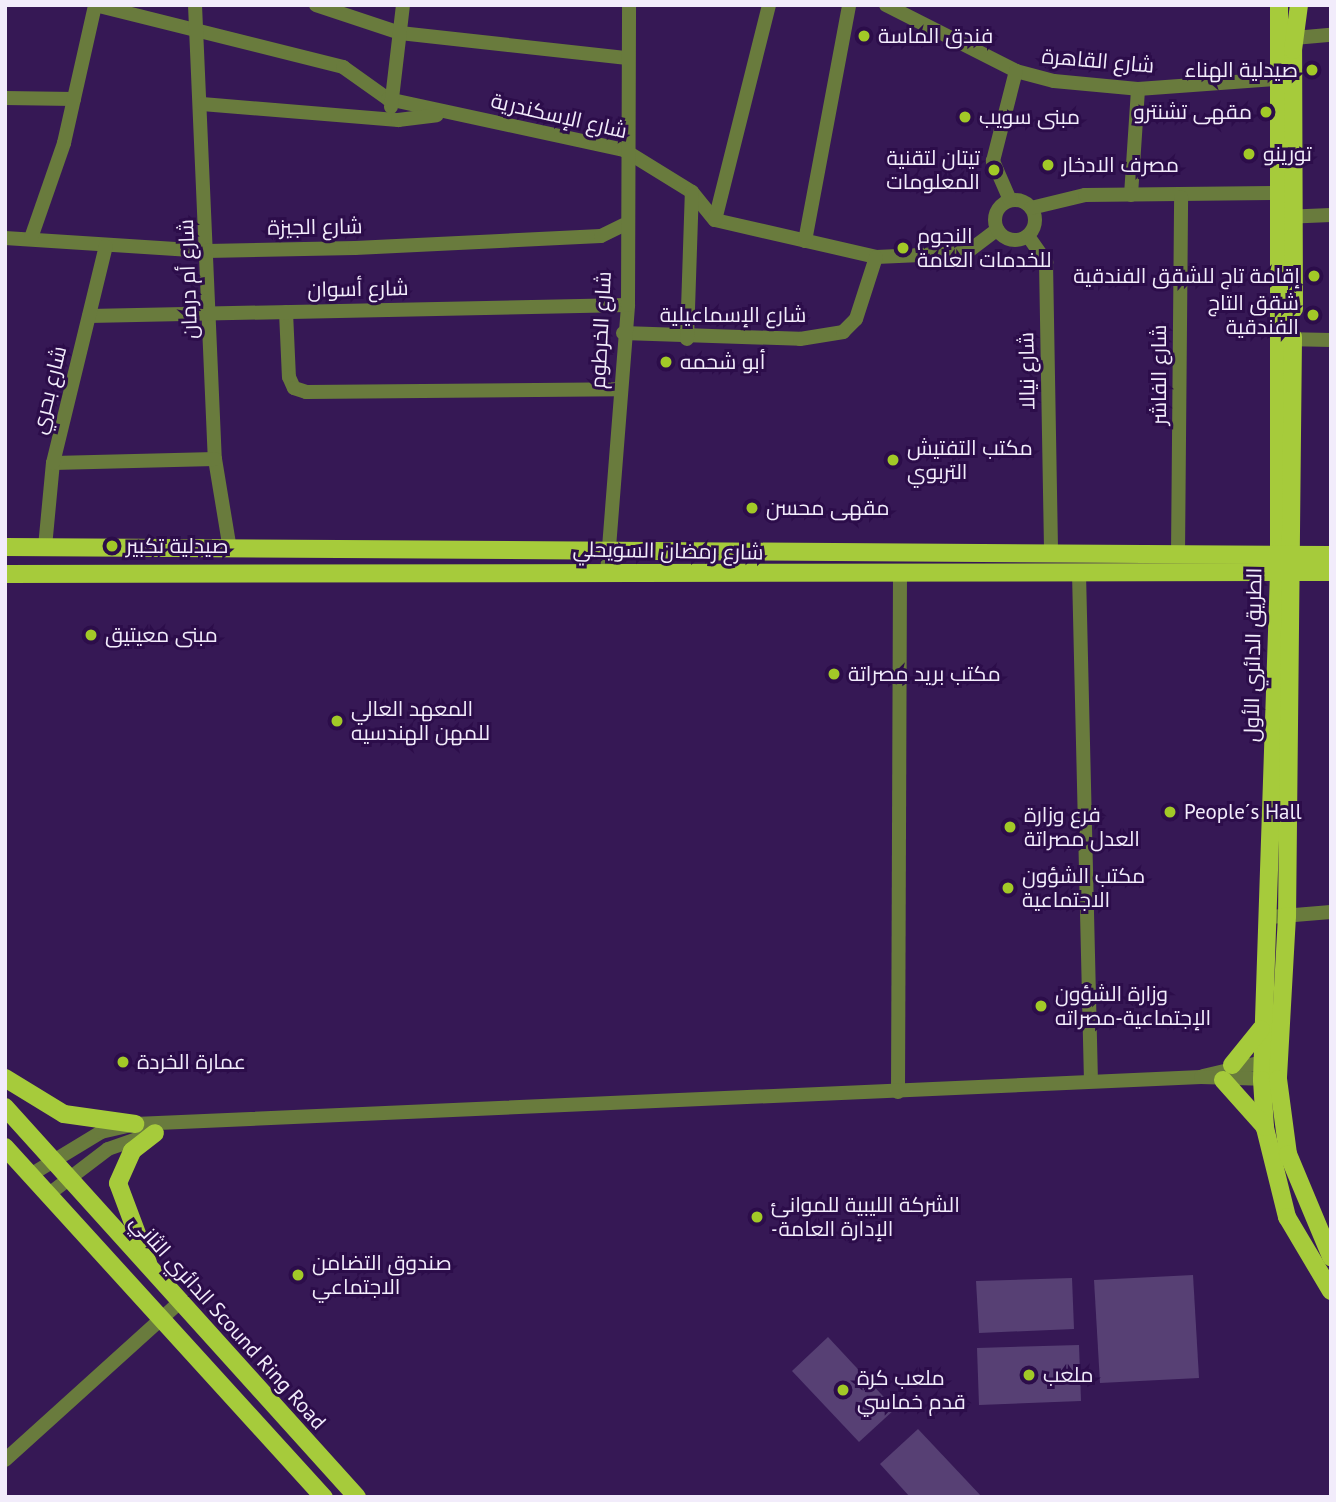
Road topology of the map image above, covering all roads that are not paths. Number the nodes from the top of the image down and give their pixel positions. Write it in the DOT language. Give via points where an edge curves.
graph roads {
  1 [pos="95,5"];
  2 [pos="195,5"];
  3 [pos="316,5"];
  4 [pos="402,5"];
  5 [pos="629,5"];
  6 [pos="769,5"];
  7 [pos="849,5"];
  8 [pos="886,5"];
  9 [pos="1279,5"];
  10 [pos="1299,5"];
  11 [pos="194,29"];
  12 [pos="400,33"];
  13 [pos="1331,35"];
  14 [pos="1294,38"];
  15 [pos="628,58"];
  16 [pos="1016,71"];
  17 [pos="1287,78"];
  18 [pos="1138,89"];
  19 [pos="5,98"];
  20 [pos="74,99"];
  21 [pos="388,100"];
  22 [pos="202,104"];
  23 [pos="449,114"];
  24 [pos="398,120"];
  25 [pos="624,149"];
  26 [pos="692,192"];
  27 [pos="1285,193"];
  28 [pos="1131,195"];
  29 [pos="1181,197"];
  30 [pos="1010,200"];
  31 [pos="1031,208"];
  32 [pos="1331,215"];
  33 [pos="1285,217"];
  34 [pos="715,220"];
  35 [pos="624,225"];
  36 [pos="998,230"];
  37 [pos="1028,236"];
  38 [pos="5,238"];
  39 [pos="31,238"];
  40 [pos="805,241"];
  41 [pos="106,246"];
  42 [pos="207,251"];
  43 [pos="876,257"];
  44 [pos="628,305"];
  45 [pos="286,312"];
  46 [pos="210,313"];
  47 [pos="89,316"];
  48 [pos="623,333"];
  49 [pos="687,339"];
  50 [pos="1287,339"];
  51 [pos="1331,340"];
  52 [pos="620,389"];
  53 [pos="215,459"];
  54 [pos="53,463"];
  55 [pos="5,547"];
  56 [pos="45,547"];
  57 [pos="230,550"];
  58 [pos="1051,553"];
  59 [pos="610,554"];
  60 [pos="1178,554"];
  61 [pos="1331,555"];
  62 [pos="1285,564"];
  63 [pos="1331,572"];
  64 [pos="607,573"];
  65 [pos="1079,573"];
  66 [pos="5,575"];
  67 [pos="900,576"];
  68 [pos="1331,912"];
  69 [pos="1278,916"];
  70 [pos="1262,1026"];
  71 [pos="1270,1060"];
  72 [pos="1228,1073"];
  73 [pos="5,1078"];
  74 [pos="1270,1079"];
  75 [pos="1091,1081"];
  76 [pos="898,1092"];
  77 [pos="5,1107"];
  78 [pos="135,1124"];
  79 [pos="1265,1128"];
  80 [pos="163,1130"];
  81 [pos="5,1147"];
  82 [pos="51,1161"];
  83 [pos="32,1174"];
  84 [pos="67,1177"];
  85 [pos="49,1194"];
  86 [pos="1331,1257"];
  87 [pos="150,1269"];
  88 [pos="1331,1291"];
  89 [pos="180,1302"];
  90 [pos="161,1318"];
  91 [pos="5,1460"];
  92 [pos="324,1497"];
  93 [pos="357,1497"];
  1 -- 11 [label="street, شارع الإسكندرية"];
  1 -- 20 [label="street"];
  2 -- 11 [label="street, شارع أم درمان"];
  3 -- 12 [label="street"];
  4 -- 12 [label="street"];
  5 -- 15 [label="street, شارع الخرطوم"];
  6 -- 34 [label="street"];
  7 -- 40 [label="street"];
  8 -- 16 [label="street, شارع القاهرة"];
  9 -- 17 [label="main road"];
  10 -- 14 [label="main road"];
  11 -- 21 [label="street, شارع الإسكندرية" via="343,67"];
  11 -- 22 [label="street, شارع أم درمان"];
  12 -- 15 [label="street"];
  12 -- 21 [label="street"];
  13 -- 14 [label="street"];
  14 -- 17 [label="main road"];
  15 -- 25 [label="street, شارع الخرطوم"];
  16 -- 18 [label="street, شارع القاهرة"];
  16 -- 30 [label="street" via="993,162"];
  17 -- 18 [label="street, شارع القاهرة"];
  17 -- 27 [label="main road"];
  18 -- 28 [label="street"];
  19 -- 20 [label="street"];
  20 -- 39 [label="street"];
  21 -- 23 [label="street, شارع الإسكندرية"];
  21 -- 24 [label="street"];
  22 -- 24 [label="street"];
  22 -- 42 [label="street, شارع أم درمان"];
  23 -- 24 [label="street"];
  23 -- 25 [label="street, شارع الإسكندرية"];
  25 -- 26 [label="street, شارع الإسكندرية"];
  25 -- 35 [label="street, شارع الخرطوم"];
  26 -- 34 [label="street, شارع الإسكندرية"];
  26 -- 49 [label="street"];
  27 -- 29 [label="street"];
  27 -- 33 [label="main road"];
  28 -- 29 [label="street"];
  28 -- 31 [label="street" via="1085,195"];
  29 -- 60 [label="street, شارع الفاشر"];
  30 -- 31 [label="street"];
  30 -- 36 [label="street" via="996,212"];
  31 -- 37 [label="street" via="1035,225"];
  32 -- 33 [label="street"];
  33 -- 50 [label="main road"];
  34 -- 40 [label="street"];
  35 -- 42 [label="street, شارع الجيزة" via="601,236"];
  35 -- 44 [label="street, شارع الخرطوم"];
  36 -- 37 [label="street" via="1011,240"];
  36 -- 43 [label="street" via="966,253"];
  37 -- 58 [label="street, شارع نيالا" via="1046,262"];
  38 -- 39 [label="street, شارع الجيزة"];
  39 -- 41 [label="street, شارع الجيزة"];
  40 -- 43 [label="street"];
  41 -- 42 [label="street, شارع الجيزة"];
  41 -- 47 [label="street, شارع بحري"];
  42 -- 46 [label="street, شارع أم درمان"];
  43 -- 49 [label="street, شارع الإسماعيلية" via="856,319 844,332 800,339"];
  44 -- 45 [label="street, شارع أسوان"];
  44 -- 48 [label="street, شارع الخرطوم"];
  45 -- 46 [label="street, شارع أسوان"];
  45 -- 52 [label="street" via="289,377 294,388 306,392"];
  46 -- 47 [label="street, شارع أسوان"];
  46 -- 53 [label="street, شارع أم درمان"];
  47 -- 54 [label="street, شارع بحري"];
  48 -- 49 [label="street, شارع الإسماعيلية"];
  48 -- 52 [label="street, شارع الخرطوم"];
  50 -- 51 [label="street"];
  50 -- 62 [label="main road, الطريق الدائري الأول"];
  50 -- 62 [label="main road, الطريق الدائري الأول" via="1292,487"];
  52 -- 59 [label="street, شارع الخرطوم"];
  53 -- 54 [label="street"];
  53 -- 57 [label="street, شارع أم درمان"];
  54 -- 56 [label="street, شارع بحري"];
  55 -- 56 [label="main road, شارع رمضان السويحلي"];
  56 -- 57 [label="main road, شارع رمضان السويحلي"];
  57 -- 59 [label="main road, شارع رمضان السويحلي"];
  58 -- 59 [label="main road, شارع رمضان السويحلي"];
  58 -- 60 [label="main road, شارع رمضان السويحلي"];
  59 -- 64 [label="street, شارع الخرطوم"];
  60 -- 62 [label="main road, شارع رمضان السويحلي"];
  61 -- 62 [label="main road, شارع رمضان السويحلي"];
  62 -- 63 [label="main road, شارع رمضان السويحلي"];
  62 -- 65 [label="main road, شارع رمضان السويحلي"];
  62 -- 69 [label="main road, الطريق الدائري الأول"];
  64 -- 66 [label="main road, شارع رمضان السويحلي"];
  64 -- 67 [label="main road, شارع رمضان السويحلي"];
  65 -- 67 [label="main road, شارع رمضان السويحلي"];
  65 -- 75 [label="street"];
  67 -- 76 [label="street"];
  68 -- 69 [label="street"];
  69 -- 70 [label="main road, الطريق الدائري الأول"];
  69 -- 71 [label="main road, الطريق الدائري الأول"];
  70 -- 71 [label="main road, الطريق الدائري الأول"];
  70 -- 72 [label="main road"];
  71 -- 72 [label="street"];
  71 -- 74 [label="main road, الطريق الدائري الأول"];
  72 -- 74 [label="street"];
  72 -- 75 [label="street"];
  72 -- 79 [label="main road"];
  73 -- 78 [label="main road" via="64,1114"];
  74 -- 79 [label="main road, الطريق الدائري الأول"];
  74 -- 86 [label="main road, الطريق الدائري الأول" via="1288,1154"];
  75 -- 76 [label="street"];
  76 -- 80 [label="street"];
  77 -- 82 [label="main road, الدائري الثاني Scound Ring Road"];
  78 -- 80 [label="street"];
  78 -- 82 [label="street" via="102,1132"];
  79 -- 88 [label="main road, الطريق الدائري الأول" via="1287,1217"];
  80 -- 84 [label="street" via="116,1144"];
  80 -- 87 [label="main road" via="132,1151 118,1183"];
  81 -- 83 [label="main road"];
  82 -- 83 [label="street"];
  82 -- 84 [label="main road, الدائري الثاني Scound Ring Road"];
  83 -- 85 [label="main road"];
  84 -- 85 [label="street"];
  84 -- 87 [label="main road, الدائري الثاني Scound Ring Road"];
  85 -- 90 [label="main road"];
  87 -- 89 [label="main road, الدائري الثاني Scound Ring Road"];
  89 -- 90 [label="street"];
  89 -- 93 [label="main road, الدائري الثاني Scound Ring Road"];
  90 -- 91 [label="street"];
  90 -- 92 [label="main road"];
}
